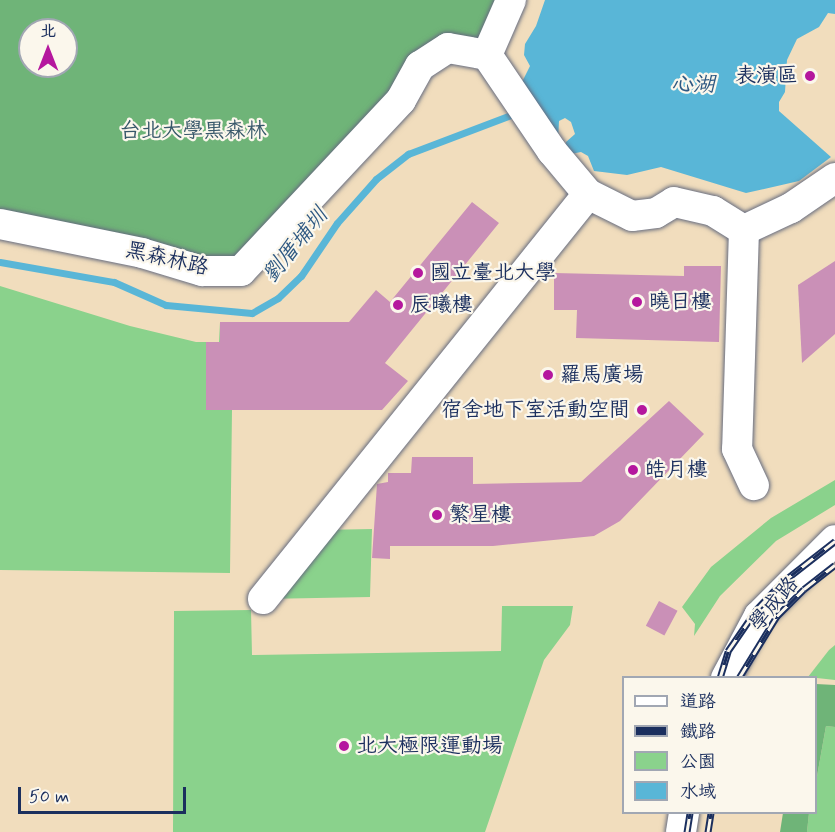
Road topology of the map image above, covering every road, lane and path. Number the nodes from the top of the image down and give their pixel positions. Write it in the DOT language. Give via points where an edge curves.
graph roads {
  1 [pos="511,0"];
  2 [pos="494,66"];
  3 [pos="835,178"];
  4 [pos="588,194"];
  5 [pos="0,224"];
  6 [pos="744,230"];
  7 [pos="754,485"];
  8 [pos="835,540"];
  9 [pos="262,599"];
  10 [pos="727,676"];
  11 [pos="684,814"];
  12 [pos="681,832"];
  1 -- 2 [label="street"];
  2 -- 4 [label="street" via="552,151"];
  2 -- 5 [label="street, 黑森林路" via="448,48 420,66 401,100 241,271 202,271 142,253"];
  3 -- 6 [label="street" via="791,208"];
  4 -- 6 [label="street" via="632,216 656,213 674,202 713,211"];
  4 -- 9 [label="street"];
  6 -- 7 [label="street" via="737,449"];
  8 -- 10 [label="street, 學成路" via="759,616"];
  11 -- 12 [label="street"];
}
